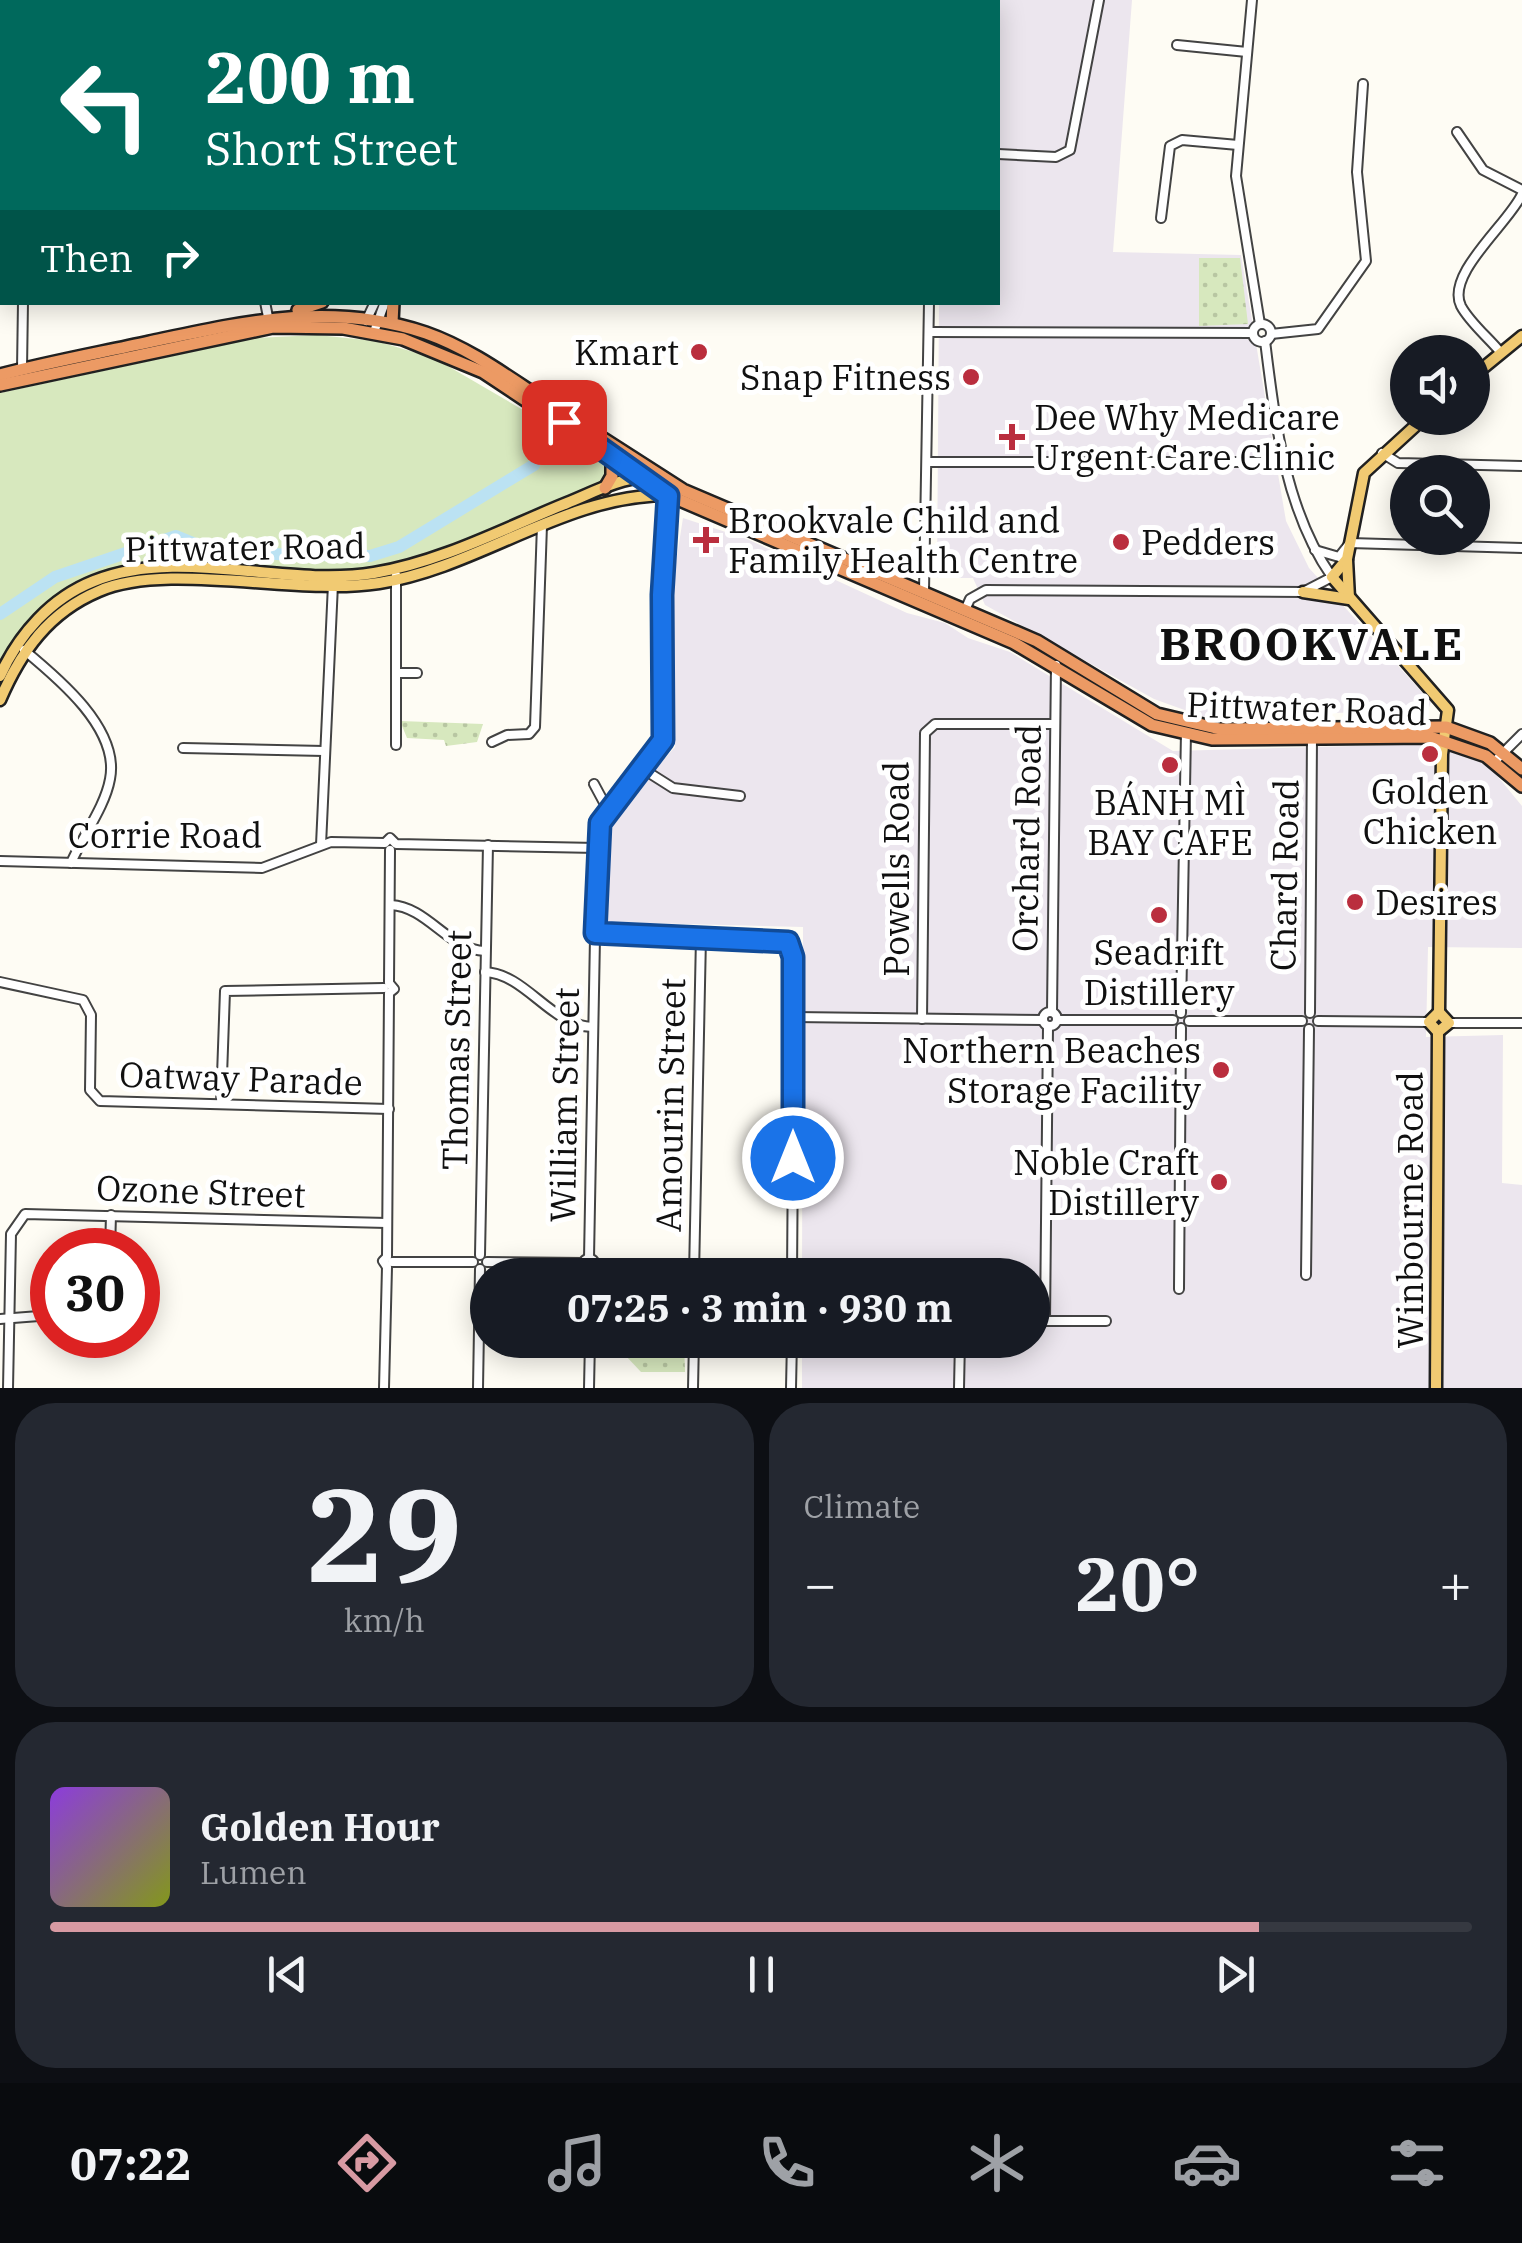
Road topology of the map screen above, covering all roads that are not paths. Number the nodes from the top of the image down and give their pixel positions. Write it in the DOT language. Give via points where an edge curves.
graph roads {
  1 [pos="1099,0"];
  2 [pos="1252,0"];
  3 [pos="1176,45"];
  4 [pos="1247,52"];
  5 [pos="1364,84"];
  6 [pos="1457,132"];
  7 [pos="1238,145"];
  8 [pos="1000,154"];
  9 [pos="1522,192"];
  10 [pos="1161,218"];
  11 [pos="23,305"];
  12 [pos="266,305"];
  13 [pos="313,305"];
  14 [pos="374,305"];
  15 [pos="383,305"];
  16 [pos="393,305"];
  17 [pos="930,305"];
  18 [pos="285,315"];
  19 [pos="268,317"];
  20 [pos="392,323"];
  21 [pos="1260,324"];
  22 [pos="370,325"];
  23 [pos="930,332"];
  24 [pos="1253,333"];
  25 [pos="1522,336"];
  26 [pos="1268,338"];
  27 [pos="1501,354"];
  28 [pos="1490,363"];
  29 [pos="22,374"];
  30 [pos="0,375"];
  31 [pos="0,385"];
  32 [pos="1404,435"];
  33 [pos="1382,453"];
  34 [pos="612,456"];
  35 [pos="929,462"];
  36 [pos="1287,462"];
  37 [pos="1522,466"];
  38 [pos="637,477"];
  39 [pos="664,479"];
  40 [pos="604,488"];
  41 [pos="668,496"];
  42 [pos="541,519"];
  43 [pos="1350,543"];
  44 [pos="1522,548"];
  45 [pos="1312,549"];
  46 [pos="1347,560"];
  47 [pos="396,574"];
  48 [pos="1332,577"];
  49 [pos="333,582"];
  50 [pos="1303,592"];
  51 [pos="923,598"];
  52 [pos="1350,599"];
  53 [pos="966,608"];
  54 [pos="22,648"];
  55 [pos="1056,664"];
  56 [pos="396,673"];
  57 [pos="416,674"];
  58 [pos="0,676"];
  59 [pos="0,700"];
  60 [pos="1054,724"];
  61 [pos="1187,730"];
  62 [pos="1445,733"];
  63 [pos="1522,734"];
  64 [pos="1312,737"];
  65 [pos="492,742"];
  66 [pos="396,745"];
  67 [pos="183,748"];
  68 [pos="324,751"];
  69 [pos="1499,756"];
  70 [pos="1522,768"];
  71 [pos="643,769"];
  72 [pos="594,784"];
  73 [pos="1522,786"];
  74 [pos="740,796"];
  75 [pos="608,810"];
  76 [pos="321,845"];
  77 [pos="488,845"];
  78 [pos="390,846"];
  79 [pos="596,848"];
  80 [pos="0,861"];
  81 [pos="70,863"];
  82 [pos="391,905"];
  83 [pos="595,933"];
  84 [pos="702,937"];
  85 [pos="486,950"];
  86 [pos="485,972"];
  87 [pos="0,982"];
  88 [pos="388,988"];
  89 [pos="1181,1012"];
  90 [pos="1439,1012"];
  91 [pos="1310,1014"];
  92 [pos="1055,1016"];
  93 [pos="794,1017"];
  94 [pos="922,1018"];
  95 [pos="1173,1020"];
  96 [pos="1188,1021"];
  97 [pos="1302,1021"];
  98 [pos="1318,1022"];
  99 [pos="1428,1022"];
  100 [pos="1046,1023"];
  101 [pos="1449,1023"];
  102 [pos="1522,1023"];
  103 [pos="592,1028"];
  104 [pos="1181,1028"];
  105 [pos="1310,1029"];
  106 [pos="1438,1032"];
  107 [pos="221,1104"];
  108 [pos="389,1109"];
  109 [pos="112,1215"];
  110 [pos="387,1223"];
  111 [pos="111,1228"];
  112 [pos="480,1258"];
  113 [pos="590,1258"];
  114 [pos="694,1258"];
  115 [pos="792,1258"];
  116 [pos="1046,1258"];
  117 [pos="389,1262"];
  118 [pos="470,1262"];
  119 [pos="1306,1275"];
  120 [pos="1179,1289"];
  121 [pos="30,1316"];
  122 [pos="11,1317"];
  123 [pos="0,1319"];
  124 [pos="1050,1320"];
  125 [pos="1106,1321"];
  126 [pos="478,1358"];
  127 [pos="590,1358"];
  128 [pos="694,1358"];
  129 [pos="792,1358"];
  130 [pos="960,1358"];
  131 [pos="8,1388"];
  132 [pos="384,1388"];
  133 [pos="478,1388"];
  134 [pos="589,1388"];
  135 [pos="693,1388"];
  136 [pos="792,1388"];
  137 [pos="959,1388"];
  138 [pos="1436,1388"];
  1 -- 8 [label="street" via="1070,150 1056,157"];
  2 -- 4 [label="street"];
  3 -- 4 [label="street"];
  4 -- 7 [label="street"];
  5 -- 26 [label="street" via="1356,172 1366,261 1318,329"];
  6 -- 9 [label="street" via="1483,170"];
  7 -- 10 [label="street" via="1182,140 1170,146"];
  7 -- 21 [label="street" via="1238,195"];
  9 -- 27 [label="street" via="1458,291 1461,306"];
  11 -- 29 [label="street"];
  12 -- 19 [label="street"];
  13 -- 18 [label="highway"];
  14 -- 22 [label="street"];
  15 -- 22 [label="street"];
  16 -- 20 [label="highway"];
  17 -- 23 [label="street"];
  18 -- 19 [label="highway"];
  18 -- 22 [label="highway"];
  19 -- 29 [label="highway"];
  20 -- 22 [label="highway, Pittwater Road"];
  20 -- 39 [label="highway, Pittwater Road" via="462,349"];
  21 -- 24 [label="street"];
  21 -- 26 [label="street" via="1268,326"];
  22 -- 29 [label="highway" via="252,330"];
  22 -- 34 [label="highway" via="471,365"];
  23 -- 24 [label="street"];
  23 -- 35 [label="street"];
  24 -- 26 [label="street" via="1257,340"];
  25 -- 27 [label="main road"];
  26 -- 36 [label="street"];
  27 -- 28 [label="main road"];
  29 -- 30 [label="highway"];
  29 -- 31 [label="highway"];
  32 -- 33 [label="main road"];
  33 -- 37 [label="street" via="1398,462"];
  33 -- 43 [label="main road" via="1362,480"];
  34 -- 38 [label="highway"];
  34 -- 40 [label="highway"];
  35 -- 36 [label="street"];
  35 -- 51 [label="street"];
  36 -- 45 [label="street" via="1296,513"];
  38 -- 39 [label="main road"];
  38 -- 40 [label="main road, Pittwater Road"];
  38 -- 41 [label="highway"];
  39 -- 51 [label="highway, Pittwater Road"];
  40 -- 42 [label="main road, Pittwater Road"];
  41 -- 42 [label="main road, Pittwater Road" via="606,500"];
  41 -- 51 [label="highway, Pittwater Road"];
  41 -- 71 [label="street, William Street" via="664,734"];
  42 -- 47 [label="main road, Pittwater Road"];
  42 -- 65 [label="street" via="535,728"];
  43 -- 44 [label="street"];
  43 -- 45 [label="street" via="1336,558"];
  43 -- 46 [label="main road"];
  45 -- 48 [label="street"];
  46 -- 48 [label="main road"];
  46 -- 52 [label="main road"];
  47 -- 49 [label="main road, Pittwater Road"];
  47 -- 56 [label="street"];
  48 -- 50 [label="street"];
  48 -- 52 [label="main road"];
  49 -- 54 [label="main road, Pittwater Road" via="171,569 116,574 48,608"];
  49 -- 68 [label="street"];
  50 -- 52 [label="main road"];
  50 -- 53 [label="street" via="986,590"];
  51 -- 53 [label="highway, Pittwater Road"];
  51 -- 55 [label="highway, Pittwater Road"];
  52 -- 62 [label="main road" via="1443,700"];
  53 -- 61 [label="highway, Pittwater Road" via="1058,653"];
  54 -- 58 [label="main road, Pittwater Road"];
  54 -- 59 [label="main road, Pittwater Road"];
  54 -- 81 [label="street" via="61,678 90,713 112,762 110,783"];
  55 -- 60 [label="street, Orchard Road"];
  55 -- 61 [label="highway, Pittwater Road" via="1140,719"];
  56 -- 57 [label="street"];
  56 -- 66 [label="street"];
  60 -- 92 [label="street, Orchard Road"];
  60 -- 94 [label="street, Powells Road" via="936,724 925,733"];
  61 -- 62 [label="highway, Pittwater Road"];
  61 -- 64 [label="highway, Pittwater Road" via="1220,740"];
  61 -- 89 [label="street"];
  62 -- 64 [label="highway, Pittwater Road"];
  62 -- 69 [label="highway, Pittwater Road" via="1480,738"];
  62 -- 90 [label="main road"];
  63 -- 69 [label="street"];
  64 -- 91 [label="street, Chard Road"];
  67 -- 68 [label="street"];
  68 -- 76 [label="street"];
  69 -- 70 [label="highway, Pittwater Road"];
  69 -- 73 [label="highway, Pittwater Road"];
  71 -- 74 [label="street" via="674,788"];
  71 -- 75 [label="street, William Street"];
  72 -- 75 [label="street"];
  75 -- 79 [label="street, William Street"];
  76 -- 78 [label="street, Corrie Road"];
  76 -- 81 [label="street, Corrie Road" via="262,868"];
  77 -- 78 [label="street, Corrie Road"];
  77 -- 79 [label="street, Corrie Road"];
  77 -- 85 [label="street, Thomas Street"];
  78 -- 82 [label="street"];
  79 -- 83 [label="street, William Street"];
  80 -- 81 [label="street, Corrie Road"];
  82 -- 85 [label="street" via="410,908 465,947"];
  82 -- 88 [label="street"];
  83 -- 84 [label="street"];
  83 -- 103 [label="street, William Street"];
  84 -- 93 [label="street" via="788,942"];
  84 -- 114 [label="street, Amourin Street"];
  85 -- 86 [label="street, Thomas Street"];
  86 -- 103 [label="street" via="505,976 570,1023"];
  86 -- 112 [label="street, Thomas Street"];
  87 -- 107 [label="street, Oatway Parade" via="84,1000 91,1014 93,1098"];
  88 -- 107 [label="street" via="225,991"];
  88 -- 108 [label="street"];
  89 -- 95 [label="street"];
  89 -- 96 [label="street"];
  90 -- 99 [label="main road"];
  90 -- 101 [label="main road"];
  91 -- 97 [label="street"];
  91 -- 98 [label="street"];
  92 -- 95 [label="street"];
  92 -- 100 [label="street"];
  93 -- 94 [label="street"];
  93 -- 115 [label="street"];
  94 -- 100 [label="street"];
  95 -- 104 [label="street"];
  96 -- 97 [label="street"];
  96 -- 104 [label="street"];
  97 -- 105 [label="street"];
  98 -- 99 [label="street"];
  98 -- 105 [label="street"];
  99 -- 106 [label="main road"];
  100 -- 116 [label="street"];
  101 -- 102 [label="street"];
  101 -- 106 [label="main road"];
  103 -- 113 [label="street, William Street"];
  104 -- 120 [label="street"];
  105 -- 119 [label="street"];
  106 -- 138 [label="main road, Winbourne Road"];
  107 -- 108 [label="street, Oatway Parade"];
  108 -- 110 [label="street"];
  109 -- 110 [label="street, Ozone Street"];
  109 -- 111 [label="street"];
  109 -- 122 [label="street, Ozone Street" via="37,1213 16,1222"];
  110 -- 117 [label="street"];
  117 -- 118 [label="street"];
  117 -- 132 [label="street"];
  121 -- 122 [label="street"];
  122 -- 123 [label="street"];
  122 -- 131 [label="street"];
  124 -- 125 [label="street"];
  126 -- 133 [label="street, Thomas Street"];
  127 -- 134 [label="street"];
  128 -- 135 [label="street"];
  129 -- 136 [label="street"];
  130 -- 137 [label="street"];
}
